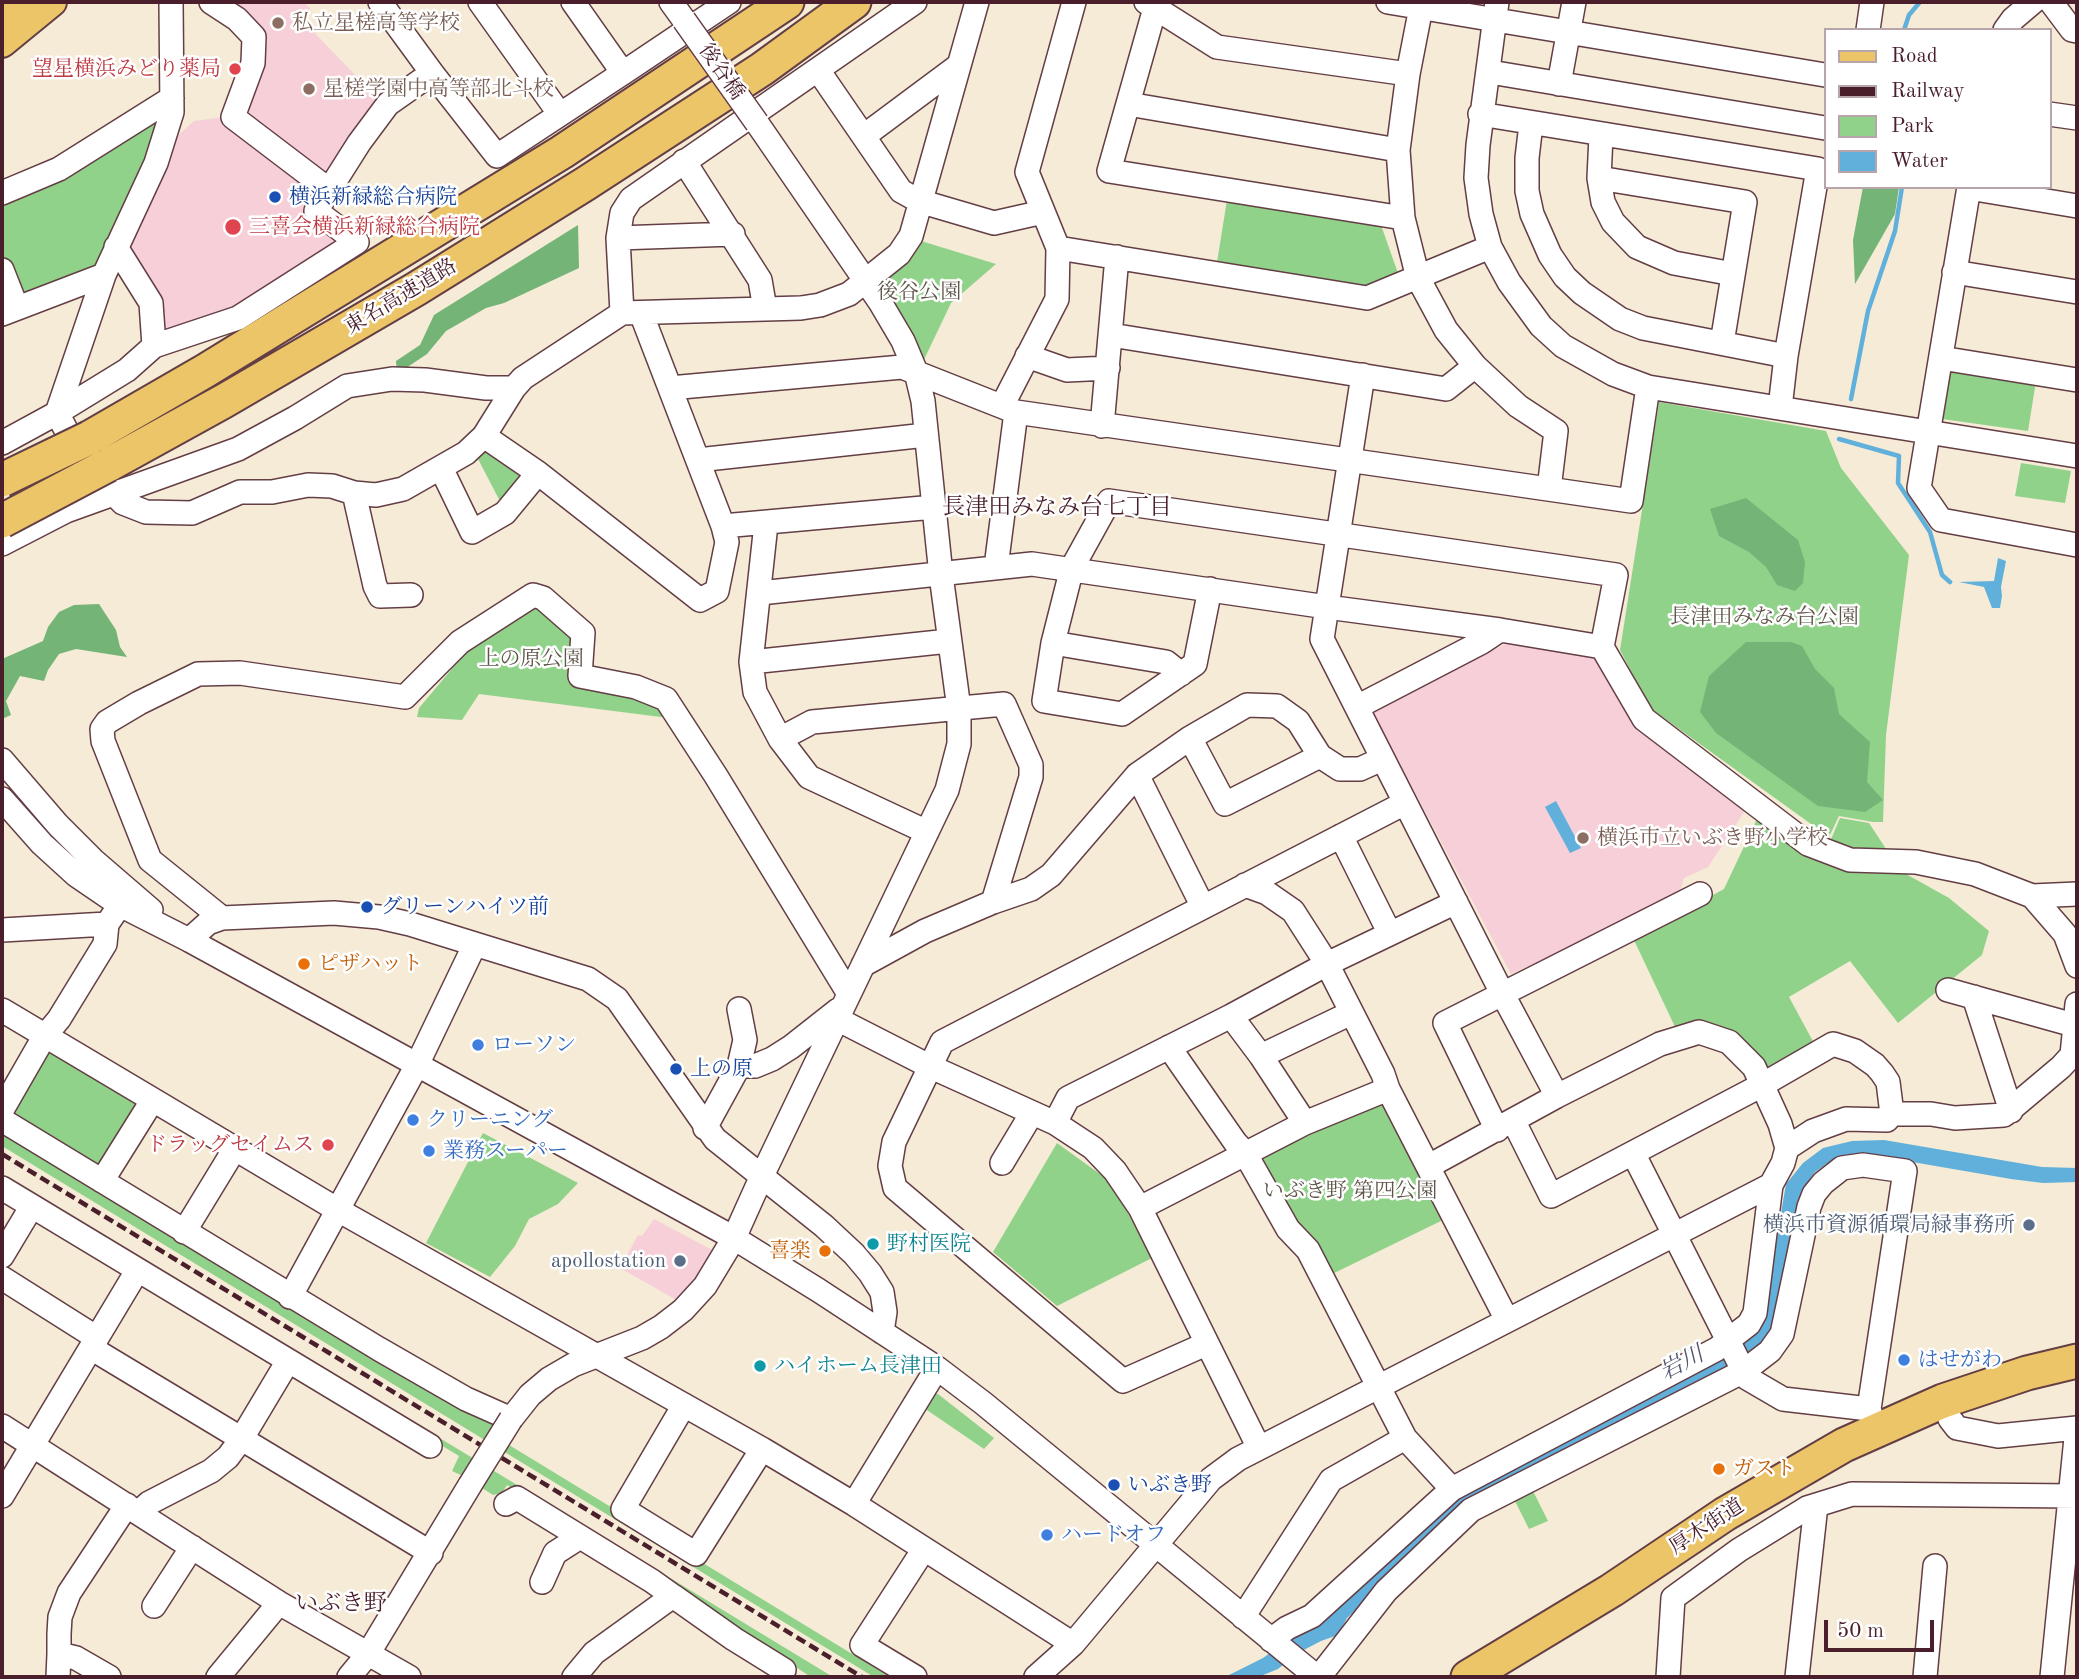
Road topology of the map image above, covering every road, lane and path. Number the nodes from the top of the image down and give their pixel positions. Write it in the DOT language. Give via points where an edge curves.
graph roads {
  1 [pos="15,2"];
  2 [pos="171,2"];
  3 [pos="211,2"];
  4 [pos="380,2"];
  5 [pos="480,2"];
  6 [pos="573,2"];
  7 [pos="729,2"];
  8 [pos="787,2"];
  9 [pos="854,2"];
  10 [pos="915,2"];
  11 [pos="977,2"];
  12 [pos="1074,2"];
  13 [pos="1388,2"];
  14 [pos="1574,2"];
  15 [pos="2033,2"];
  16 [pos="2051,2"];
  17 [pos="49,3"];
  18 [pos="1865,3"];
  19 [pos="1421,4"];
  20 [pos="1151,5"];
  21 [pos="678,11"];
  22 [pos="1496,11"];
  23 [pos="2,12"];
  24 [pos="1868,28"];
  25 [pos="2006,28"];
  26 [pos="2077,31"];
  27 [pos="1567,32"];
  28 [pos="2,43"];
  29 [pos="958,66"];
  30 [pos="818,70"];
  31 [pos="623,73"];
  32 [pos="432,74"];
  33 [pos="1408,74"];
  34 [pos="1496,74"];
  35 [pos="1824,75"];
  36 [pos="1559,84"];
  37 [pos="172,98"];
  38 [pos="1128,104"];
  39 [pos="559,113"];
  40 [pos="1480,114"];
  41 [pos="2051,114"];
  42 [pos="2077,118"];
  43 [pos="1531,124"];
  44 [pos="1824,128"];
  45 [pos="864,136"];
  46 [pos="1601,136"];
  47 [pos="1398,150"];
  48 [pos="684,161"];
  49 [pos="1599,178"];
  50 [pos="1969,189"];
  51 [pos="1975,189"];
  52 [pos="329,190"];
  53 [pos="2,193"];
  54 [pos="919,201"];
  55 [pos="2077,205"];
  56 [pos="1043,212"];
  57 [pos="1404,218"];
  58 [pos="733,234"];
  59 [pos="618,238"];
  60 [pos="116,247"];
  61 [pos="1490,247"];
  62 [pos="1058,248"];
  63 [pos="1117,257"];
  64 [pos="2,270"];
  65 [pos="1954,272"];
  66 [pos="1733,274"];
  67 [pos="104,275"];
  68 [pos="1418,278"];
  69 [pos="867,282"];
  70 [pos="2077,292"];
  71 [pos="765,309"];
  72 [pos="9,311"];
  73 [pos="631,313"];
  74 [pos="1111,335"];
  75 [pos="1722,343"];
  76 [pos="154,346"];
  77 [pos="1027,356"];
  78 [pos="1786,356"];
  79 [pos="1941,358"];
  80 [pos="1475,366"];
  81 [pos="1108,368"];
  82 [pos="916,372"];
  83 [pos="1363,375"];
  84 [pos="2077,380"];
  85 [pos="1648,387"];
  86 [pos="514,388"];
  87 [pos="670,388"];
  88 [pos="1780,408"];
  89 [pos="1009,409"];
  90 [pos="57,413"];
  91 [pos="1115,431"];
  92 [pos="1927,431"];
  93 [pos="926,435"];
  94 [pos="484,436"];
  95 [pos="2,443"];
  96 [pos="2077,456"];
  97 [pos="1350,459"];
  98 [pos="698,460"];
  99 [pos="441,468"];
  100 [pos="538,473"];
  101 [pos="2,480"];
  102 [pos="108,486"];
  103 [pos="1549,489"];
  104 [pos="354,493"];
  105 [pos="2,505"];
  106 [pos="934,507"];
  107 [pos="766,524"];
  108 [pos="723,526"];
  109 [pos="7,533"];
  110 [pos="1339,536"];
  111 [pos="2077,545"];
  112 [pos="996,567"];
  113 [pos="1072,568"];
  114 [pos="941,575"];
  115 [pos="1210,589"];
  116 [pos="760,593"];
  117 [pos="411,595"];
  118 [pos="1327,607"];
  119 [pos="1500,629"];
  120 [pos="949,641"];
  121 [pos="1053,643"];
  122 [pos="1602,647"];
  123 [pos="751,662"];
  124 [pos="1181,674"];
  125 [pos="1357,707"];
  126 [pos="959,709"];
  127 [pos="1190,738"];
  128 [pos="780,739"];
  129 [pos="1320,756"];
  130 [pos="1382,759"];
  131 [pos="2,760"];
  132 [pos="1137,775"];
  133 [pos="2,799"];
  134 [pos="1405,803"];
  135 [pos="927,832"];
  136 [pos="1341,836"];
  137 [pos="1245,885"];
  138 [pos="1700,894"];
  139 [pos="2077,894"];
  140 [pos="2032,896"];
  141 [pos="993,902"];
  142 [pos="1456,902"];
  143 [pos="1203,906"];
  144 [pos="113,915"];
  145 [pos="222,918"];
  146 [pos="2,930"];
  147 [pos="1389,932"];
  148 [pos="189,940"];
  149 [pos="475,944"];
  150 [pos="1327,964"];
  151 [pos="863,965"];
  152 [pos="2077,967"];
  153 [pos="1948,990"];
  154 [pos="1502,993"];
  155 [pos="1973,997"];
  156 [pos="843,1007"];
  157 [pos="739,1009"];
  158 [pos="2,1010"];
  159 [pos="1351,1013"];
  160 [pos="1231,1016"];
  161 [pos="2077,1016"];
  162 [pos="44,1037"];
  163 [pos="1170,1047"];
  164 [pos="1261,1056"];
  165 [pos="417,1065"];
  166 [pos="739,1066"];
  167 [pos="929,1066"];
  168 [pos="9,1077"];
  169 [pos="1762,1085"];
  170 [pos="1388,1089"];
  171 [pos="1557,1096"];
  172 [pos="152,1101"];
  173 [pos="2,1110"];
  174 [pos="2011,1111"];
  175 [pos="1032,1113"];
  176 [pos="1892,1114"];
  177 [pos="2,1120"];
  178 [pos="1055,1123"];
  179 [pos="1305,1123"];
  180 [pos="1505,1125"];
  181 [pos="705,1128"];
  182 [pos="1787,1148"];
  183 [pos="234,1150"];
  184 [pos="1245,1153"];
  185 [pos="1634,1155"];
  186 [pos="1002,1163"];
  187 [pos="1429,1166"];
  188 [pos="761,1178"];
  189 [pos="102,1181"];
  190 [pos="1771,1185"];
  191 [pos="2,1188"];
  192 [pos="32,1206"];
  193 [pos="1140,1208"];
  194 [pos="338,1210"];
  195 [pos="184,1232"];
  196 [pos="1675,1235"];
  197 [pos="734,1238"];
  198 [pos="2,1256"];
  199 [pos="137,1271"];
  200 [pos="2,1278"];
  201 [pos="290,1297"];
  202 [pos="1507,1320"];
  203 [pos="882,1332"];
  204 [pos="94,1343"];
  205 [pos="1730,1343"];
  206 [pos="1206,1344"];
  207 [pos="596,1355"];
  208 [pos="288,1361"];
  209 [pos="2077,1361"];
  210 [pos="937,1368"];
  211 [pos="1744,1370"];
  212 [pos="2077,1382"];
  213 [pos="1379,1387"];
  214 [pos="684,1405"];
  215 [pos="511,1419"];
  216 [pos="1873,1419"];
  217 [pos="1950,1419"];
  218 [pos="2,1426"];
  219 [pos="2077,1428"];
  220 [pos="242,1438"];
  221 [pos="1405,1438"];
  222 [pos="33,1446"];
  223 [pos="430,1446"];
  224 [pos="1259,1448"];
  225 [pos="762,1449"];
  226 [pos="1452,1489"];
  227 [pos="2,1496"];
  228 [pos="2074,1496"];
  229 [pos="506,1504"];
  230 [pos="854,1504"];
  231 [pos="1816,1505"];
  232 [pos="133,1509"];
  233 [pos="580,1536"];
  234 [pos="1155,1546"];
  235 [pos="192,1547"];
  236 [pos="924,1549"];
  237 [pos="431,1553"];
  238 [pos="1935,1566"];
  239 [pos="542,1582"];
  240 [pos="673,1595"];
  241 [pos="279,1603"];
  242 [pos="154,1606"];
  243 [pos="1243,1617"];
  244 [pos="1272,1641"];
  245 [pos="1073,1644"];
  246 [pos="59,1654"];
  247 [pos="368,1654"];
  248 [pos="1305,1672"];
  249 [pos="786,1675"];
  250 [pos="58,1677"];
  251 [pos="109,1677"];
  252 [pos="218,1677"];
  253 [pos="349,1677"];
  254 [pos="409,1677"];
  255 [pos="574,1677"];
  256 [pos="915,1677"];
  257 [pos="1036,1677"];
  258 [pos="1468,1677"];
  259 [pos="1504,1677"];
  260 [pos="1668,1677"];
  261 [pos="1797,1677"];
  262 [pos="1925,1677"];
  263 [pos="2052,1677"];
  1 -- 23 [label="main road"];
  2 -- 37 [label="street"];
  3 -- 52 [label="street" via="254,37 253,63 233,117"];
  4 -- 32 [label="street"];
  5 -- 39 [label="street"];
  6 -- 31 [label="street"];
  7 -- 31 [label="street"];
  8 -- 101 [label="highway, 東名高速道路, bridge" via="562,152 217,365 89,438"];
  9 -- 102 [label="highway, 東名高速道路" via="762,69 585,184 224,401"];
  10 -- 30 [label="street"];
  11 -- 29 [label="street"];
  12 -- 56 [label="street" via="1027,172"];
  13 -- 19 [label="street"];
  14 -- 27 [label="street"];
  15 -- 25 [label="street"];
  16 -- 26 [label="street"];
  17 -- 28 [label="main road"];
  18 -- 24 [label="street"];
  19 -- 22 [label="street"];
  19 -- 33 [label="street"];
  20 -- 33 [label="street" via="1217,47"];
  20 -- 38 [label="street"];
  21 -- 69 [label="street, 後谷橋, bridge"];
  22 -- 27 [label="street"];
  22 -- 40 [label="street"];
  27 -- 35 [label="street"];
  27 -- 36 [label="street"];
  29 -- 45 [label="street"];
  29 -- 54 [label="street"];
  30 -- 45 [label="street"];
  30 -- 48 [label="street"];
  31 -- 39 [label="street"];
  32 -- 39 [label="street" via="497,156"];
  32 -- 52 [label="street" via="388,104"];
  33 -- 47 [label="street"];
  34 -- 36 [label="street"];
  36 -- 44 [label="street"];
  37 -- 53 [label="street" via="59,169"];
  37 -- 60 [label="street" via="156,163"];
  38 -- 47 [label="street"];
  38 -- 57 [label="street" via="1109,171"];
  40 -- 43 [label="street"];
  40 -- 61 [label="street" via="1476,178"];
  41 -- 42 [label="street"];
  43 -- 46 [label="street"];
  43 -- 75 [label="street" via="1527,191 1532,214 1565,277 1620,319"];
  45 -- 54 [label="street" via="901,191"];
  46 -- 49 [label="street"];
  46 -- 78 [label="street" via="1818,169"];
  47 -- 57 [label="street"];
  48 -- 58 [label="street"];
  48 -- 59 [label="street" via="631,199 622,213"];
  49 -- 66 [label="street" via="1602,202 1613,222 1637,247 1674,263"];
  49 -- 66 [label="street" via="1745,202"];
  50 -- 65 [label="street"];
  51 -- 55 [label="street"];
  52 -- 76 [label="street" via="316,211 357,242 238,318"];
  54 -- 56 [label="street" via="994,223"];
  54 -- 69 [label="street" via="911,236 899,254"];
  56 -- 62 [label="street"];
  57 -- 68 [label="street"];
  58 -- 59 [label="street"];
  58 -- 71 [label="street" via="760,280"];
  59 -- 73 [label="street"];
  60 -- 67 [label="street"];
  60 -- 76 [label="street" via="151,303"];
  61 -- 68 [label="street"];
  61 -- 85 [label="street" via="1526,306 1563,346"];
  62 -- 63 [label="street"];
  62 -- 77 [label="street" via="1057,299"];
  63 -- 68 [label="street" via="1367,298"];
  63 -- 74 [label="street"];
  64 -- 72 [label="street"];
  65 -- 70 [label="street"];
  65 -- 79 [label="street"];
  66 -- 75 [label="street"];
  67 -- 72 [label="street"];
  67 -- 90 [label="street"];
  68 -- 80 [label="street" via="1446,330"];
  69 -- 71 [label="street" via="820,305"];
  69 -- 82 [label="street, 後谷橋"];
  71 -- 73 [label="street"];
  73 -- 86 [label="street"];
  73 -- 87 [label="street"];
  74 -- 81 [label="street"];
  74 -- 83 [label="street"];
  75 -- 78 [label="street"];
  76 -- 90 [label="street" via="127,370"];
  77 -- 81 [label="street" via="1067,370"];
  77 -- 89 [label="street"];
  78 -- 88 [label="street"];
  79 -- 84 [label="street"];
  79 -- 92 [label="street"];
  80 -- 83 [label="street" via="1446,389"];
  80 -- 103 [label="street" via="1518,406 1556,431"];
  81 -- 91 [label="street"];
  82 -- 87 [label="street" via="902,367"];
  82 -- 89 [label="street"];
  82 -- 93 [label="street, 後谷橋"];
  83 -- 97 [label="street"];
  85 -- 88 [label="street"];
  85 -- 103 [label="street" via="1632,501"];
  86 -- 94 [label="street"];
  86 -- 102 [label="street" via="392,379 347,386 238,449"];
  87 -- 98 [label="street"];
  88 -- 92 [label="street"];
  89 -- 91 [label="street"];
  89 -- 112 [label="street"];
  90 -- 95 [label="street"];
  90 -- 102 [label="street"];
  91 -- 97 [label="street"];
  92 -- 96 [label="street"];
  92 -- 111 [label="street" via="1919,488 1941,520"];
  93 -- 98 [label="street"];
  93 -- 106 [label="street, 後谷橋"];
  94 -- 99 [label="street"];
  94 -- 100 [label="street"];
  97 -- 103 [label="street"];
  97 -- 110 [label="street"];
  98 -- 108 [label="street"];
  99 -- 100 [label="street" via="472,532 505,513"];
  99 -- 104 [label="street" via="402,489 376,495"];
  100 -- 108 [label="street" via="699,600 717,591 727,542"];
  102 -- 104 [label="street" via="123,503 146,512 192,513 240,492 308,485"];
  102 -- 109 [label="highway, 東名高速道路, bridge"];
  104 -- 117 [label="street" via="380,596"];
  105 -- 109 [label="street"];
  106 -- 107 [label="street"];
  106 -- 114 [label="street, 後谷橋"];
  107 -- 108 [label="street"];
  107 -- 116 [label="street"];
  110 -- 113 [label="street" via="1110,497"];
  110 -- 118 [label="street"];
  110 -- 122 [label="street" via="1616,575"];
  112 -- 113 [label="street"];
  112 -- 114 [label="street"];
  113 -- 115 [label="street"];
  113 -- 121 [label="street"];
  114 -- 116 [label="street"];
  114 -- 120 [label="street, 後谷橋"];
  115 -- 118 [label="street"];
  115 -- 124 [label="street" via="1195,664"];
  116 -- 123 [label="street"];
  118 -- 119 [label="street"];
  118 -- 125 [label="street" via="1322,639"];
  119 -- 122 [label="street"];
  119 -- 125 [label="street"];
  120 -- 123 [label="street"];
  120 -- 126 [label="street, 後谷橋"];
  121 -- 124 [label="street" via="1166,662"];
  121 -- 124 [label="street" via="1044,701 1122,714"];
  122 -- 140 [label="street" via="1644,719 1808,844 1850,860 1916,862 1975,874"];
  123 -- 128 [label="street" via="755,692"];
  125 -- 130 [label="street"];
  126 -- 128 [label="street" via="812,722"];
  126 -- 135 [label="street, 後谷橋" via="959,744 947,790"];
  126 -- 141 [label="street" via="1004,704 1031,765"];
  127 -- 129 [label="street" via="1247,705 1277,706 1298,721"];
  127 -- 129 [label="street" via="1224,804"];
  127 -- 132 [label="street"];
  128 -- 135 [label="street" via="809,777"];
  129 -- 130 [label="street" via="1340,769 1360,769"];
  130 -- 134 [label="street"];
  131 -- 148 [label="street" via="93,860"];
  132 -- 141 [label="street" via="1051,875 1031,889"];
  132 -- 143 [label="street"];
  133 -- 144 [label="street"];
  134 -- 136 [label="street"];
  134 -- 142 [label="street"];
  135 -- 151 [label="street, 後谷橋"];
  136 -- 137 [label="street"];
  136 -- 147 [label="street"];
  137 -- 143 [label="street"];
  137 -- 150 [label="street" via="1293,911"];
  138 -- 154 [label="street"];
  139 -- 140 [label="street"];
  140 -- 152 [label="street" via="2066,934"];
  141 -- 151 [label="street" via="925,931"];
  142 -- 147 [label="street"];
  142 -- 154 [label="street"];
  143 -- 167 [label="street" via="942,1042"];
  144 -- 146 [label="street"];
  144 -- 148 [label="street"];
  144 -- 162 [label="street" via="105,944"];
  145 -- 148 [label="street" via="208,923"];
  145 -- 149 [label="street" via="368,916"];
  145 -- 156 [label="street" via="150,860 103,741 107,722 198,674 240,673 405,696 460,642 533,595 543,598 583,633 580,676 636,687 666,699 716,776"];
  147 -- 150 [label="street"];
  148 -- 165 [label="street"];
  149 -- 165 [label="street"];
  149 -- 181 [label="street" via="588,979 617,999"];
  150 -- 159 [label="street"];
  150 -- 160 [label="street"];
  151 -- 156 [label="street, 後谷橋"];
  153 -- 155 [label="street"];
  154 -- 171 [label="street"];
  154 -- 180 [label="street" via="1444,1023"];
  155 -- 161 [label="street" via="2070,1024"];
  155 -- 174 [label="street"];
  156 -- 166 [label="street" via="772,1059"];
  156 -- 167 [label="street"];
  156 -- 188 [label="street, 後谷橋"];
  157 -- 166 [label="street" via="745,1040"];
  158 -- 162 [label="street"];
  159 -- 164 [label="street"];
  159 -- 170 [label="street"];
  160 -- 163 [label="street"];
  160 -- 164 [label="street"];
  161 -- 174 [label="street" via="2072,1055"];
  162 -- 168 [label="street"];
  162 -- 172 [label="street"];
  163 -- 178 [label="street" via="1068,1098"];
  163 -- 184 [label="street"];
  164 -- 179 [label="street"];
  165 -- 194 [label="street"];
  165 -- 197 [label="street"];
  166 -- 181 [label="street"];
  167 -- 175 [label="street"];
  167 -- 206 [label="street" via="894,1142 890,1167 895,1188 1123,1381"];
  168 -- 173 [label="street"];
  169 -- 171 [label="street" via="1754,1067 1729,1042 1699,1032 1660,1044"];
  169 -- 176 [label="street" via="1833,1044 1855,1051 1882,1073 1888,1082"];
  169 -- 182 [label="street"];
  169 -- 185 [label="street"];
  170 -- 179 [label="street"];
  170 -- 187 [label="street"];
  171 -- 180 [label="street"];
  172 -- 183 [label="street"];
  172 -- 189 [label="street"];
  174 -- 176 [label="street" via="1955,1118"];
  175 -- 178 [label="street"];
  175 -- 186 [label="street"];
  176 -- 182 [label="street" via="1887,1120 1846,1119 1813,1131"];
  177 -- 189 [label="street"];
  178 -- 193 [label="street" via="1093,1147"];
  179 -- 184 [label="street"];
  180 -- 185 [label="street" via="1551,1196"];
  180 -- 187 [label="street"];
  181 -- 188 [label="street"];
  182 -- 190 [label="street"];
  183 -- 194 [label="street"];
  183 -- 195 [label="street"];
  184 -- 193 [label="street"];
  184 -- 213 [label="street" via="1288,1229 1308,1250"];
  185 -- 196 [label="street"];
  187 -- 202 [label="street"];
  188 -- 197 [label="street, 後谷橋"];
  188 -- 203 [label="street" via="824,1226 870,1273 882,1292"];
  189 -- 195 [label="street"];
  190 -- 196 [label="street"];
  190 -- 205 [label="street" via="1755,1312"];
  191 -- 192 [label="street"];
  192 -- 198 [label="street"];
  192 -- 199 [label="street"];
  193 -- 206 [label="street"];
  194 -- 201 [label="street"];
  194 -- 207 [label="street"];
  195 -- 201 [label="street"];
  196 -- 202 [label="street"];
  196 -- 205 [label="street"];
  197 -- 203 [label="street"];
  197 -- 207 [label="street, 後谷橋" via="717,1269 683,1310 642,1338"];
  199 -- 204 [label="street"];
  199 -- 208 [label="street"];
  200 -- 204 [label="street"];
  201 -- 215 [label="street" via="466,1399"];
  202 -- 213 [label="street"];
  203 -- 210 [label="street"];
  204 -- 220 [label="street"];
  204 -- 222 [label="street"];
  205 -- 211 [label="street"];
  205 -- 226 [label="street"];
  206 -- 224 [label="street"];
  207 -- 214 [label="street"];
  207 -- 215 [label="street, 後谷橋" via="549,1378"];
  208 -- 220 [label="street"];
  208 -- 223 [label="street"];
  209 -- 216 [label="highway, 厚木街道"];
  210 -- 230 [label="street"];
  210 -- 234 [label="street"];
  211 -- 216 [label="street" via="1747,1378 1783,1399"];
  211 -- 216 [label="street" via="1770,1351 1782,1334 1814,1194 1842,1168 1863,1165 1905,1171"];
  211 -- 248 [label="street" via="1471,1510"];
  212 -- 217 [label="highway, 厚木街道"];
  213 -- 221 [label="street"];
  213 -- 224 [label="street"];
  214 -- 225 [label="street"];
  214 -- 225 [label="street" via="623,1509 696,1554"];
  215 -- 237 [label="street, 後谷橋, bridge"];
  216 -- 258 [label="highway, 厚木街道" via="1833,1452 1725,1514 1612,1590"];
  217 -- 219 [label="street" via="1957,1428 1998,1436"];
  217 -- 259 [label="highway, 厚木街道" via="1789,1496"];
  218 -- 222 [label="street"];
  219 -- 228 [label="street"];
  220 -- 232 [label="street" via="211,1471"];
  220 -- 237 [label="street"];
  221 -- 226 [label="street"];
  221 -- 243 [label="street" via="1331,1480"];
  222 -- 227 [label="street"];
  222 -- 232 [label="street"];
  224 -- 234 [label="street" via="1212,1479"];
  225 -- 230 [label="street"];
  226 -- 244 [label="street" via="1312,1616"];
  228 -- 231 [label="street" via="1852,1494"];
  228 -- 263 [label="street"];
  229 -- 233 [label="street" via="517,1498"];
  230 -- 236 [label="street"];
  231 -- 260 [label="street" via="1739,1550 1673,1598"];
  231 -- 261 [label="street"];
  232 -- 235 [label="street"];
  232 -- 246 [label="street" via="69,1593 60,1617"];
  233 -- 239 [label="street" via="555,1553"];
  233 -- 240 [label="street"];
  234 -- 243 [label="street"];
  234 -- 245 [label="street"];
  235 -- 241 [label="street"];
  235 -- 242 [label="street"];
  236 -- 245 [label="street"];
  236 -- 256 [label="street" via="862,1646"];
  237 -- 247 [label="street, 後谷橋"];
  238 -- 262 [label="street"];
  240 -- 249 [label="street"];
  240 -- 255 [label="street" via="594,1653"];
  241 -- 247 [label="street"];
  241 -- 252 [label="street"];
  243 -- 244 [label="street"];
  244 -- 248 [label="street"];
  245 -- 257 [label="street"];
  246 -- 250 [label="street"];
  246 -- 251 [label="street"];
  247 -- 253 [label="street, 後谷橋"];
  247 -- 254 [label="street"];
}
